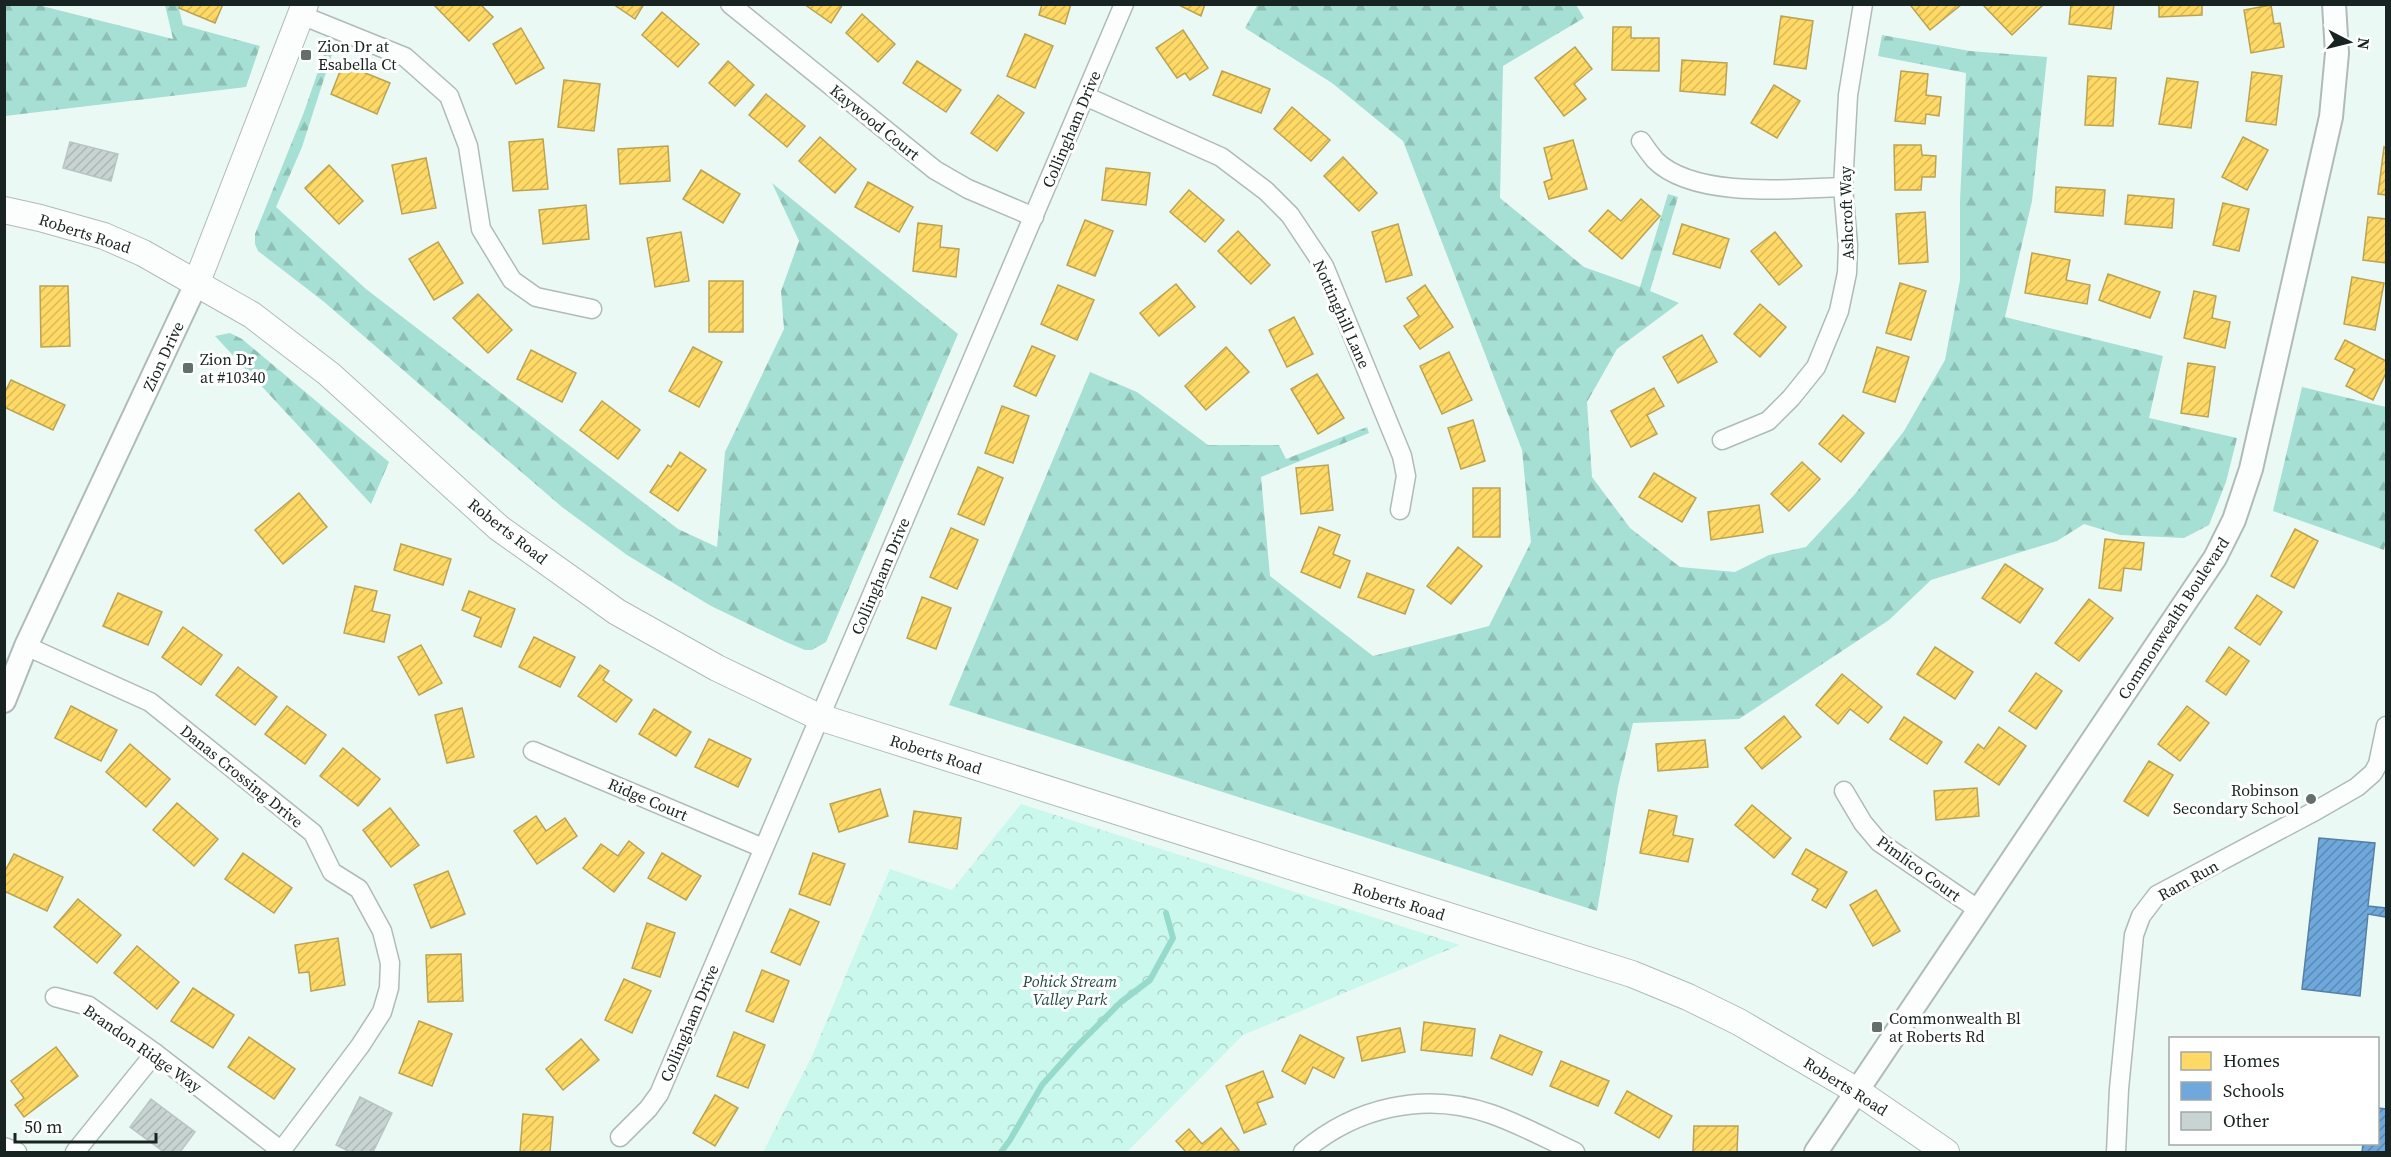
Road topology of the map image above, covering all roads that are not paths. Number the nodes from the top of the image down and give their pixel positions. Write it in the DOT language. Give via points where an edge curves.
graph roads {
  1 [pos="730,4"];
  2 [pos="1124,4"];
  3 [pos="1863,4"];
  4 [pos="2334,4"];
  5 [pos="303,10"];
  6 [pos="1085,96"];
  7 [pos="1641,141"];
  8 [pos="1843,187"];
  9 [pos="4,210"];
  10 [pos="1034,217"];
  11 [pos="197,282"];
  12 [pos="592,309"];
  13 [pos="1722,440"];
  14 [pos="1400,510"];
  15 [pos="26,646"];
  16 [pos="4,701"];
  17 [pos="819,717"];
  18 [pos="2386,726"];
  19 [pos="533,751"];
  20 [pos="1844,791"];
  21 [pos="763,848"];
  22 [pos="1979,910"];
  23 [pos="55,996"];
  24 [pos="155,1053"];
  25 [pos="1857,1091"];
  26 [pos="620,1137"];
  27 [pos="4,1147"];
  28 [pos="17,1152"];
  29 [pos="75,1152"];
  30 [pos="282,1152"];
  31 [pos="1303,1152"];
  32 [pos="1575,1152"];
  33 [pos="1816,1152"];
  34 [pos="1946,1152"];
  35 [pos="2116,1152"];
  1 -- 10 [label="street, Kaywood Court" via="935,170 968,189"];
  2 -- 6 [label="street, Collingham Drive"];
  3 -- 8 [label="street, Ashcroft Way" via="1848,95"];
  4 -- 22 [label="street, Commonwealth Boulevard" via="2337,53 2331,117 2251,469 2234,520 2215,558"];
  5 -- 11 [label="main road, Zion Drive"];
  5 -- 12 [label="street" via="405,57 449,96 468,146 481,229 512,280 536,297"];
  6 -- 10 [label="street, Collingham Drive"];
  6 -- 14 [label="street, Nottinghill Lane" via="1221,157 1290,215 1324,266 1402,456 1406,476"];
  7 -- 8 [label="street" via="1661,165 1684,177 1711,184 1751,190"];
  8 -- 13 [label="street, Ashcroft Way" via="1847,273 1826,346 1804,384 1776,414"];
  9 -- 11 [label="main road, Roberts Road" via="104,236"];
  10 -- 17 [label="street, Collingham Drive"];
  11 -- 15 [label="street, Zion Drive"];
  11 -- 17 [label="main road, Roberts Road" via="252,315 304,355 499,528 617,612 717,668"];
  15 -- 16 [label="street, Zion Drive"];
  15 -- 30 [label="street, Danas Crossing Drive" via="150,702 195,738 313,833 332,873 359,889 382,931 390,963 389,988 382,1012"];
  17 -- 21 [label="street, Collingham Drive"];
  17 -- 25 [label="main road, Roberts Road" via="1632,974 1739,1022"];
  18 -- 35 [label="street, Ram Run" via="2378,764 2365,781 2157,895 2141,916 2134,935"];
  19 -- 21 [label="street, Ridge Court"];
  20 -- 22 [label="street, Pimlico Court" via="1880,842"];
  21 -- 26 [label="street, Collingham Drive" via="659,1094"];
  22 -- 25 [label="street, Commonwealth Boulevard"];
  23 -- 24 [label="street, Brandon Ridge Way" via="89,1006"];
  24 -- 29 [label="street"];
  24 -- 30 [label="street, Brandon Ridge Way"];
  25 -- 33 [label="street, Commonwealth Boulevard"];
  25 -- 34 [label="main road, Roberts Road"];
  27 -- 28 [label="street"];
  31 -- 32 [label="street" via="1318,1139 1372,1111 1402,1104 1460,1106 1491,1114"];
}
